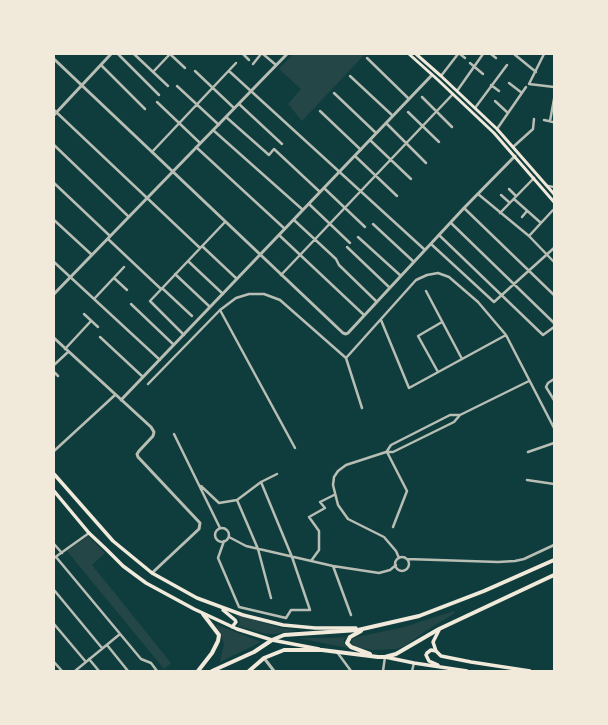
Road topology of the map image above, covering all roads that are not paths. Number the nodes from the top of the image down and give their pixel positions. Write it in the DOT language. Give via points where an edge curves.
graph roads {
  1 [pos="111,54"];
  2 [pos="118,54"];
  3 [pos="134,54"];
  4 [pos="170,54"];
  5 [pos="244,54"];
  6 [pos="262,54"];
  7 [pos="287,54"];
  8 [pos="459,54"];
  9 [pos="483,54"];
  10 [pos="491,54"];
  11 [pos="514,54"];
  12 [pos="413,55"];
  13 [pos="543,55"];
  14 [pos="367,58"];
  15 [pos="465,58"];
  16 [pos="496,58"];
  17 [pos="54,59"];
  18 [pos="249,60"];
  19 [pos="236,63"];
  20 [pos="470,63"];
  21 [pos="253,64"];
  22 [pos="100,65"];
  23 [pos="276,65"];
  24 [pos="507,65"];
  25 [pos="474,66"];
  26 [pos="185,68"];
  27 [pos="195,71"];
  28 [pos="229,71"];
  29 [pos="435,71"];
  30 [pos="153,72"];
  31 [pos="536,72"];
  32 [pos="432,74"];
  33 [pos="483,74"];
  34 [pos="350,76"];
  35 [pos="441,76"];
  36 [pos="438,80"];
  37 [pos="509,82"];
  38 [pos="82,85"];
  39 [pos="491,85"];
  40 [pos="168,86"];
  41 [pos="178,86"];
  42 [pos="526,87"];
  43 [pos="554,87"];
  44 [pos="213,88"];
  45 [pos="251,91"];
  46 [pos="457,91"];
  47 [pos="499,91"];
  48 [pos="334,93"];
  49 [pos="522,93"];
  50 [pos="159,94"];
  51 [pos="454,94"];
  52 [pos="422,98"];
  53 [pos="554,98"];
  54 [pos="409,99"];
  55 [pos="495,101"];
  56 [pos="157,102"];
  57 [pos="197,104"];
  58 [pos="238,104"];
  59 [pos="234,108"];
  60 [pos="475,108"];
  61 [pos="145,109"];
  62 [pos="320,111"];
  63 [pos="436,111"];
  64 [pos="55,112"];
  65 [pos="408,112"];
  66 [pos="471,112"];
  67 [pos="508,113"];
  68 [pos="393,116"];
  69 [pos="226,117"];
  70 [pos="534,119"];
  71 [pos="544,120"];
  72 [pos="552,121"];
  73 [pos="179,123"];
  74 [pos="386,123"];
  75 [pos="218,124"];
  76 [pos="422,126"];
  77 [pos="452,127"];
  78 [pos="497,129"];
  79 [pos="213,130"];
  80 [pos="376,133"];
  81 [pos="494,133"];
  82 [pos="370,140"];
  83 [pos="440,142"];
  84 [pos="406,143"];
  85 [pos="200,144"];
  86 [pos="282,144"];
  87 [pos="54,145"];
  88 [pos="196,147"];
  89 [pos="513,147"];
  90 [pos="360,150"];
  91 [pos="509,150"];
  92 [pos="152,152"];
  93 [pos="519,153"];
  94 [pos="355,156"];
  95 [pos="515,156"];
  96 [pos="390,160"];
  97 [pos="426,163"];
  98 [pos="172,172"];
  99 [pos="339,172"];
  100 [pos="538,174"];
  101 [pos="375,176"];
  102 [pos="534,178"];
  103 [pos="411,179"];
  104 [pos="54,183"];
  105 [pos="548,186"];
  106 [pos="554,187"];
  107 [pos="324,188"];
  108 [pos="509,189"];
  109 [pos="544,189"];
  110 [pos="360,191"];
  111 [pos="320,192"];
  112 [pos="478,194"];
  113 [pos="554,194"];
  114 [pos="501,195"];
  115 [pos="397,196"];
  116 [pos="516,196"];
  117 [pos="147,198"];
  118 [pos="514,199"];
  119 [pos="554,202"];
  120 [pos="510,203"];
  121 [pos="309,204"];
  122 [pos="345,207"];
  123 [pos="464,208"];
  124 [pos="303,210"];
  125 [pos="553,210"];
  126 [pos="528,211"];
  127 [pos="500,213"];
  128 [pos="129,217"];
  129 [pos="522,218"];
  130 [pos="54,220"];
  131 [pos="294,220"];
  132 [pos="225,222"];
  133 [pos="330,223"];
  134 [pos="451,223"];
  135 [pos="541,223"];
  136 [pos="372,224"];
  137 [pos="365,227"];
  138 [pos="285,229"];
  139 [pos="279,235"];
  140 [pos="439,235"];
  141 [pos="529,236"];
  142 [pos="358,237"];
  143 [pos="109,238"];
  144 [pos="315,239"];
  145 [pos="350,243"];
  146 [pos="431,244"];
  147 [pos="201,247"];
  148 [pos="346,247"];
  149 [pos="554,248"];
  150 [pos="425,250"];
  151 [pos="92,255"];
  152 [pos="260,255"];
  153 [pos="299,255"];
  154 [pos="547,255"];
  155 [pos="188,261"];
  156 [pos="54,262"];
  157 [pos="414,262"];
  158 [pos="554,262"];
  159 [pos="124,267"];
  160 [pos="529,271"];
  161 [pos="175,274"];
  162 [pos="281,274"];
  163 [pos="401,276"];
  164 [pos="70,278"];
  165 [pos="114,278"];
  166 [pos="237,279"];
  167 [pos="514,284"];
  168 [pos="390,288"];
  169 [pos="161,289"];
  170 [pos="127,290"];
  171 [pos="426,291"];
  172 [pos="54,294"];
  173 [pos="223,294"];
  174 [pos="502,295"];
  175 [pos="554,295"];
  176 [pos="94,300"];
  177 [pos="377,302"];
  178 [pos="131,304"];
  179 [pos="210,307"];
  180 [pos="220,310"];
  181 [pos="84,314"];
  182 [pos="364,315"];
  183 [pos="192,316"];
  184 [pos="380,320"];
  185 [pos="92,321"];
  186 [pos="442,322"];
  187 [pos="554,322"];
  188 [pos="98,327"];
  189 [pos="554,327"];
  190 [pos="184,335"];
  191 [pos="506,335"];
  192 [pos="100,337"];
  193 [pos="54,338"];
  194 [pos="174,345"];
  195 [pos="65,349"];
  196 [pos="68,352"];
  197 [pos="346,358"];
  198 [pos="462,359"];
  199 [pos="160,360"];
  200 [pos="54,366"];
  201 [pos="54,372"];
  202 [pos="438,372"];
  203 [pos="58,376"];
  204 [pos="143,377"];
  205 [pos="554,379"];
  206 [pos="529,381"];
  207 [pos="148,384"];
  208 [pos="115,395"];
  209 [pos="121,400"];
  210 [pos="554,400"];
  211 [pos="362,408"];
  212 [pos="460,415"];
  213 [pos="554,428"];
  214 [pos="174,434"];
  215 [pos="554,443"];
  216 [pos="295,448"];
  217 [pos="54,451"];
  218 [pos="386,452"];
  219 [pos="528,452"];
  220 [pos="54,474"];
  221 [pos="278,474"];
  222 [pos="528,480"];
  223 [pos="261,482"];
  224 [pos="554,484"];
  225 [pos="199,485"];
  226 [pos="54,491"];
  227 [pos="334,495"];
  228 [pos="237,500"];
  229 [pos="393,527"];
  230 [pos="220,528"];
  231 [pos="89,532"];
  232 [pos="229,537"];
  233 [pos="224,541"];
  234 [pos="54,544"];
  235 [pos="554,545"];
  236 [pos="258,549"];
  237 [pos="62,553"];
  238 [pos="55,557"];
  239 [pos="292,557"];
  240 [pos="399,558"];
  241 [pos="407,559"];
  242 [pos="554,560"];
  243 [pos="311,561"];
  244 [pos="396,565"];
  245 [pos="333,566"];
  246 [pos="152,573"];
  247 [pos="554,576"];
  248 [pos="54,590"];
  249 [pos="271,598"];
  250 [pos="218,607"];
  251 [pos="203,614"];
  252 [pos="351,615"];
  253 [pos="54,624"];
  254 [pos="232,627"];
  255 [pos="367,628"];
  256 [pos="440,629"];
  257 [pos="120,634"];
  258 [pos="272,640"];
  259 [pos="107,645"];
  260 [pos="102,648"];
  261 [pos="322,650"];
  262 [pos="336,651"];
  263 [pos="436,651"];
  264 [pos="378,657"];
  265 [pos="385,657"];
  266 [pos="264,658"];
  267 [pos="88,661"];
  268 [pos="54,662"];
  269 [pos="414,663"];
  270 [pos="449,668"];
  271 [pos="444,669"];
  272 [pos="62,671"];
  273 [pos="75,671"];
  274 [pos="99,671"];
  275 [pos="128,671"];
  276 [pos="157,671"];
  277 [pos="198,671"];
  278 [pos="212,671"];
  279 [pos="249,671"];
  280 [pos="274,671"];
  281 [pos="351,671"];
  282 [pos="383,671"];
  283 [pos="412,671"];
  284 [pos="467,671"];
  285 [pos="530,671"];
  1 -- 22 [label="street"];
  2 -- 50 [label="street"];
  3 -- 30 [label="street"];
  4 -- 26 [label="street"];
  4 -- 30 [label="street"];
  5 -- 18 [label="street"];
  6 -- 21 [label="street"];
  6 -- 23 [label="street"];
  7 -- 23 [label="street"];
  8 -- 15 [label="street"];
  8 -- 35 [label="street"];
  9 -- 25 [label="street"];
  10 -- 16 [label="street"];
  11 -- 31 [label="street"];
  12 -- 29 [label="main road"];
  12 -- 32 [label="main road"];
  13 -- 31 [label="street"];
  14 -- 54 [label="street"];
  17 -- 38 [label="street"];
  19 -- 28 [label="street"];
  20 -- 25 [label="street"];
  22 -- 38 [label="street"];
  22 -- 61 [label="street"];
  23 -- 45 [label="street"];
  24 -- 39 [label="street"];
  25 -- 33 [label="street"];
  25 -- 46 [label="street"];
  27 -- 44 [label="street"];
  28 -- 44 [label="street"];
  28 -- 45 [label="street"];
  29 -- 32 [label="main road"];
  29 -- 35 [label="main road"];
  30 -- 40 [label="street"];
  31 -- 43 [label="street" via="529,84"];
  32 -- 36 [label="main road"];
  32 -- 54 [label="street"];
  34 -- 68 [label="street"];
  35 -- 36 [label="main road"];
  35 -- 46 [label="main road"];
  36 -- 51 [label="main road"];
  37 -- 49 [label="street"];
  38 -- 64 [label="street"];
  38 -- 92 [label="street"];
  39 -- 47 [label="street"];
  39 -- 60 [label="street"];
  41 -- 57 [label="street"];
  42 -- 49 [label="street"];
  44 -- 57 [label="street"];
  44 -- 59 [label="street"];
  45 -- 58 [label="street"];
  45 -- 99 [label="street"];
  46 -- 51 [label="main road"];
  46 -- 60 [label="main road"];
  48 -- 80 [label="street"];
  49 -- 67 [label="street"];
  51 -- 63 [label="street"];
  51 -- 66 [label="main road"];
  52 -- 63 [label="street"];
  53 -- 72 [label="street"];
  54 -- 68 [label="street"];
  55 -- 67 [label="street"];
  56 -- 73 [label="street"];
  57 -- 73 [label="street"];
  57 -- 75 [label="street"];
  58 -- 59 [label="street"];
  58 -- 86 [label="street"];
  59 -- 69 [label="street"];
  60 -- 66 [label="main road"];
  60 -- 78 [label="main road"];
  62 -- 90 [label="street"];
  63 -- 76 [label="street"];
  63 -- 77 [label="street"];
  64 -- 117 [label="street"];
  65 -- 76 [label="street"];
  66 -- 81 [label="main road"];
  67 -- 78 [label="street"];
  68 -- 74 [label="street"];
  69 -- 75 [label="street"];
  69 -- 111 [label="street" via="269,155 274,149"];
  70 -- 89 [label="street" via="533,129"];
  71 -- 72 [label="street"];
  73 -- 85 [label="street"];
  73 -- 92 [label="street"];
  74 -- 80 [label="street"];
  74 -- 84 [label="street"];
  75 -- 79 [label="street"];
  76 -- 83 [label="street"];
  76 -- 84 [label="street"];
  78 -- 81 [label="main road"];
  78 -- 89 [label="main road"];
  79 -- 85 [label="street"];
  79 -- 124 [label="street"];
  80 -- 82 [label="street"];
  81 -- 91 [label="main road"];
  82 -- 90 [label="street"];
  82 -- 96 [label="street"];
  84 -- 96 [label="street"];
  84 -- 97 [label="street"];
  85 -- 88 [label="street"];
  87 -- 128 [label="street"];
  88 -- 98 [label="street"];
  88 -- 138 [label="street"];
  89 -- 91 [label="main road"];
  89 -- 93 [label="main road"];
  90 -- 94 [label="street"];
  91 -- 95 [label="main road"];
  92 -- 98 [label="street"];
  93 -- 95 [label="main road"];
  93 -- 100 [label="main road"];
  94 -- 99 [label="street"];
  94 -- 101 [label="street"];
  95 -- 102 [label="main road"];
  95 -- 112 [label="street"];
  96 -- 101 [label="street"];
  96 -- 103 [label="street"];
  98 -- 117 [label="street"];
  98 -- 132 [label="street"];
  99 -- 107 [label="street"];
  99 -- 110 [label="street"];
  100 -- 102 [label="main road"];
  100 -- 105 [label="main road"];
  101 -- 110 [label="street"];
  101 -- 115 [label="street"];
  102 -- 109 [label="main road"];
  102 -- 116 [label="street"];
  104 -- 143 [label="street"];
  105 -- 106 [label="street"];
  105 -- 109 [label="main road"];
  105 -- 113 [label="main road"];
  107 -- 111 [label="street"];
  107 -- 122 [label="street"];
  108 -- 116 [label="street"];
  109 -- 119 [label="main road"];
  110 -- 122 [label="street"];
  110 -- 150 [label="street"];
  111 -- 121 [label="street"];
  112 -- 123 [label="street"];
  112 -- 127 [label="street"];
  114 -- 120 [label="street"];
  116 -- 118 [label="street"];
  117 -- 128 [label="street"];
  117 -- 147 [label="street"];
  118 -- 120 [label="street"];
  118 -- 126 [label="street"];
  120 -- 127 [label="street"];
  121 -- 124 [label="street"];
  121 -- 133 [label="street"];
  122 -- 133 [label="street"];
  122 -- 137 [label="street"];
  123 -- 134 [label="street"];
  123 -- 160 [label="street"];
  124 -- 131 [label="street"];
  125 -- 135 [label="street"];
  126 -- 129 [label="street"];
  126 -- 135 [label="street"];
  127 -- 141 [label="street"];
  128 -- 143 [label="street"];
  130 -- 151 [label="street"];
  131 -- 138 [label="street"];
  131 -- 144 [label="street"];
  132 -- 147 [label="street"];
  132 -- 152 [label="street"];
  133 -- 144 [label="street"];
  133 -- 145 [label="street"];
  134 -- 140 [label="street"];
  134 -- 167 [label="street"];
  135 -- 141 [label="street"];
  136 -- 157 [label="street"];
  138 -- 139 [label="street"];
  139 -- 152 [label="street"];
  139 -- 153 [label="street"];
  140 -- 146 [label="street"];
  140 -- 174 [label="street"];
  141 -- 154 [label="street"];
  142 -- 163 [label="street"];
  143 -- 151 [label="street"];
  143 -- 169 [label="street"];
  144 -- 153 [label="street"];
  144 -- 177 [label="street"];
  146 -- 150 [label="street"];
  146 -- 174 [label="street" via="494,302"];
  147 -- 155 [label="street"];
  147 -- 166 [label="street"];
  148 -- 168 [label="street"];
  149 -- 154 [label="street"];
  150 -- 157 [label="street"];
  151 -- 164 [label="street"];
  152 -- 162 [label="street"];
  152 -- 166 [label="street"];
  153 -- 162 [label="street"];
  153 -- 182 [label="street"];
  154 -- 158 [label="street"];
  154 -- 160 [label="street"];
  155 -- 161 [label="street"];
  155 -- 173 [label="street"];
  156 -- 164 [label="street"];
  157 -- 163 [label="street"];
  159 -- 165 [label="street"];
  160 -- 167 [label="street"];
  160 -- 175 [label="street"];
  161 -- 169 [label="street"];
  161 -- 179 [label="street"];
  162 -- 182 [label="street" via="346,334"];
  163 -- 168 [label="street"];
  164 -- 172 [label="street"];
  164 -- 176 [label="street"];
  165 -- 170 [label="street"];
  165 -- 176 [label="street"];
  166 -- 173 [label="street"];
  167 -- 174 [label="street"];
  167 -- 187 [label="street"];
  168 -- 177 [label="street"];
  169 -- 183 [label="street"];
  169 -- 190 [label="street" via="150,301"];
  171 -- 186 [label="street"];
  173 -- 179 [label="street"];
  174 -- 189 [label="street" via="543,335"];
  176 -- 199 [label="street"];
  177 -- 182 [label="street"];
  178 -- 194 [label="street"];
  179 -- 190 [label="street"];
  180 -- 197 [label="street" via="236,298 249,294 264,294 280,300"];
  180 -- 207 [label="street"];
  180 -- 216 [label="street"];
  181 -- 185 [label="street"];
  184 -- 191 [label="street" via="416,280 438,273 449,277 478,302"];
  184 -- 197 [label="street"];
  184 -- 202 [label="street" via="410,388"];
  185 -- 188 [label="street"];
  185 -- 195 [label="street"];
  186 -- 198 [label="street"];
  186 -- 202 [label="street" via="418,336"];
  190 -- 194 [label="street"];
  191 -- 198 [label="street"];
  191 -- 206 [label="street"];
  192 -- 204 [label="street"];
  193 -- 195 [label="street"];
  194 -- 199 [label="street"];
  195 -- 196 [label="street"];
  196 -- 200 [label="street"];
  196 -- 208 [label="street"];
  197 -- 211 [label="street"];
  198 -- 202 [label="street"];
  199 -- 204 [label="street"];
  201 -- 203 [label="street"];
  204 -- 209 [label="street"];
  205 -- 210 [label="street" via="546,384"];
  206 -- 212 [label="street"];
  206 -- 213 [label="street"];
  208 -- 209 [label="street"];
  208 -- 217 [label="street"];
  209 -- 246 [label="street" via="154,432 139,450 138,457 200,523 199,529"];
  212 -- 218 [label="street" via="454,422 414,442 393,452"];
  212 -- 218 [label="street" via="450,415 391,445"];
  214 -- 225 [label="street"];
  215 -- 219 [label="street"];
  218 -- 227 [label="street" via="346,465 338,471 334,477"];
  218 -- 229 [label="street" via="407,491"];
  220 -- 246 [label="main road" via="113,541"];
  221 -- 223 [label="street"];
  222 -- 224 [label="street"];
  223 -- 228 [label="street"];
  223 -- 239 [label="street"];
  225 -- 228 [label="street" via="219,503"];
  225 -- 230 [label="street"];
  226 -- 231 [label="main road"];
  227 -- 240 [label="street" via="348,519 384,536"];
  227 -- 243 [label="street" via="320,502 325,508 309,516 319,531 319,550"];
  228 -- 236 [label="street"];
  230 -- 232 [label="street" via="228,531"];
  230 -- 233 [label="street" via="216,537"];
  231 -- 237 [label="street"];
  231 -- 251 [label="main road" via="123,566 146,583"];
  232 -- 233 [label="street"];
  232 -- 236 [label="street"];
  233 -- 239 [label="street" via="218,558 239,607 286,618 291,610 310,610"];
  234 -- 237 [label="street"];
  235 -- 241 [label="street" via="515,561"];
  236 -- 239 [label="street"];
  236 -- 249 [label="street"];
  237 -- 238 [label="street"];
  238 -- 257 [label="street"];
  239 -- 243 [label="street"];
  240 -- 241 [label="street"];
  240 -- 244 [label="street"];
  241 -- 244 [label="street" via="407,569 401,570"];
  242 -- 255 [label="highway" via="433,612 401,622"];
  243 -- 245 [label="street"];
  244 -- 245 [label="street" via="379,573"];
  245 -- 252 [label="street"];
  246 -- 250 [label="main road"];
  247 -- 256 [label="highway"];
  248 -- 260 [label="street"];
  250 -- 254 [label="main road" via="235,620"];
  250 -- 255 [label="main road" via="294,627"];
  251 -- 254 [label="main road"];
  251 -- 277 [label="highway" via="219,635 212,653"];
  253 -- 267 [label="street"];
  254 -- 258 [label="main road"];
  255 -- 258 [label="highway" via="284,635"];
  255 -- 264 [label="highway" via="350,637 347,643"];
  256 -- 263 [label="main road" via="433,642"];
  256 -- 265 [label="highway" via="404,650"];
  257 -- 259 [label="street"];
  257 -- 276 [label="street" via="141,659 151,663"];
  258 -- 261 [label="main road"];
  258 -- 278 [label="highway" via="254,652"];
  259 -- 260 [label="street"];
  259 -- 275 [label="street"];
  260 -- 267 [label="street"];
  261 -- 262 [label="highway"];
  261 -- 266 [label="highway" via="284,650"];
  262 -- 264 [label="highway"];
  262 -- 281 [label="street"];
  263 -- 270 [label="main road" via="431,650 427,653 428,660"];
  263 -- 285 [label="main road" via="445,657"];
  264 -- 265 [label="highway"];
  265 -- 269 [label="main road"];
  265 -- 282 [label="street"];
  266 -- 279 [label="highway"];
  266 -- 280 [label="street"];
  267 -- 273 [label="street"];
  267 -- 274 [label="street"];
  268 -- 272 [label="street"];
  269 -- 271 [label="main road"];
  269 -- 283 [label="street"];
  270 -- 271 [label="main road"];
  270 -- 284 [label="main road"];
}
